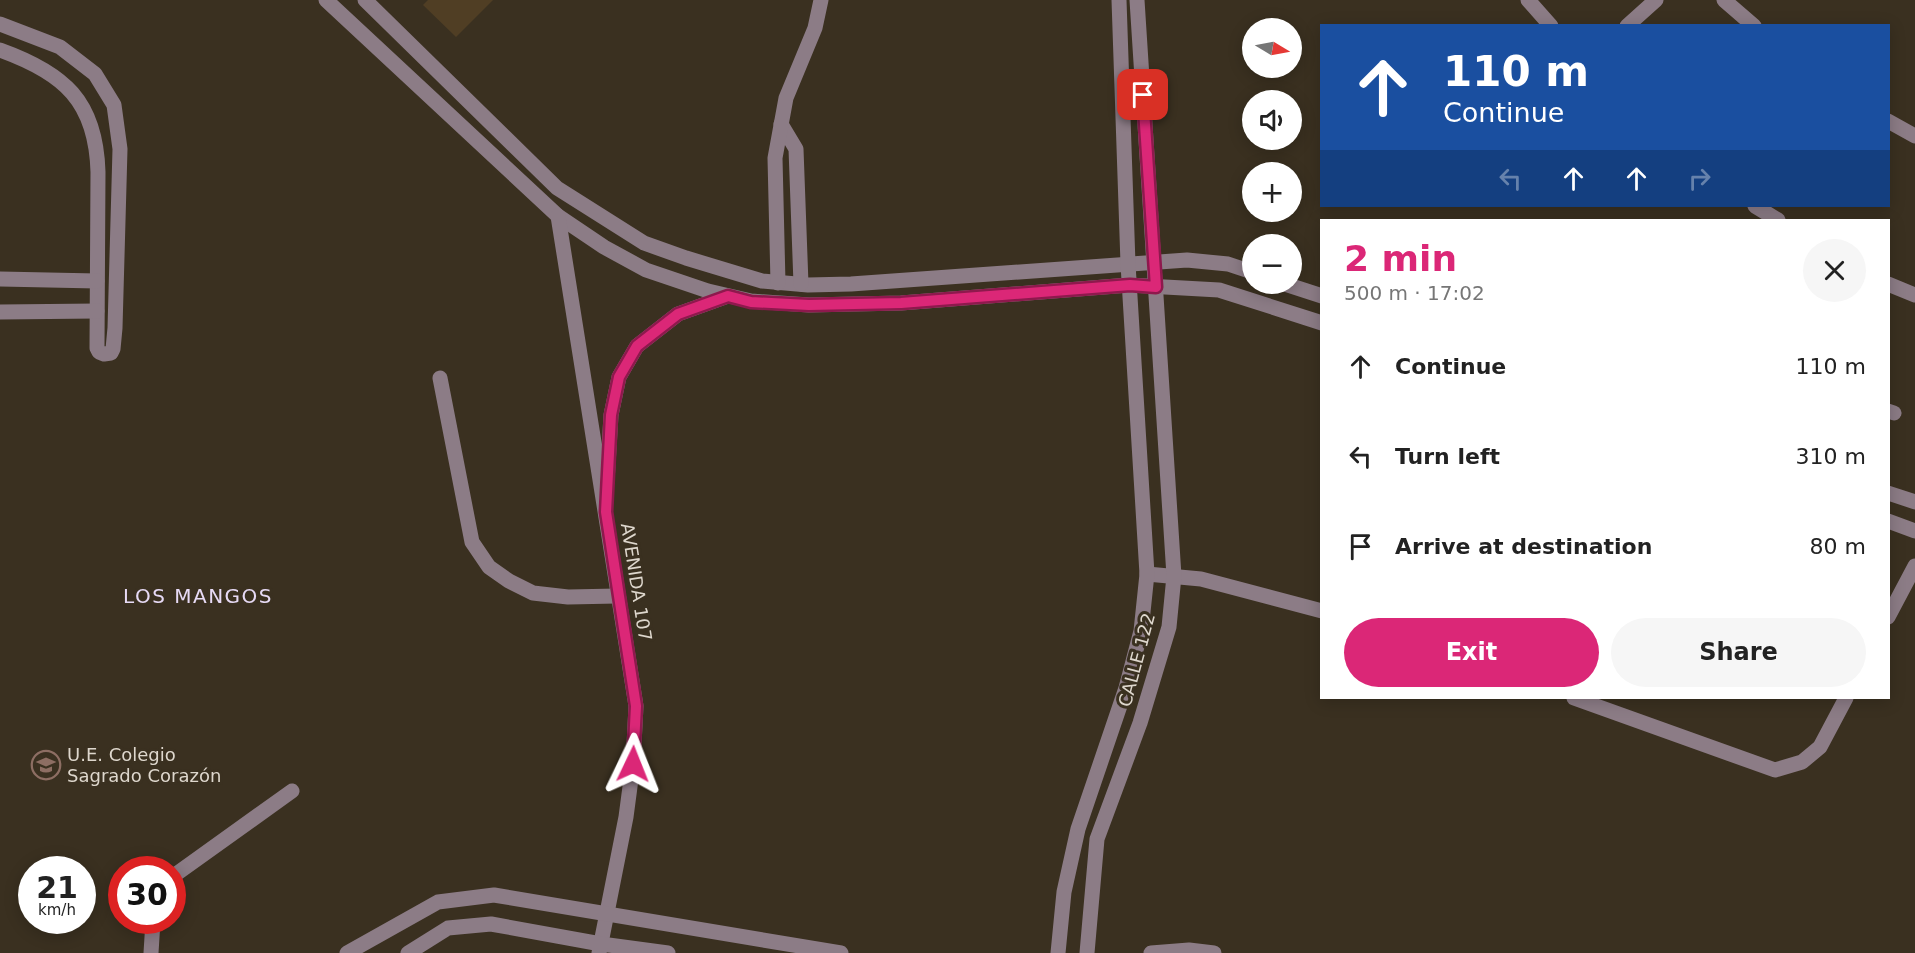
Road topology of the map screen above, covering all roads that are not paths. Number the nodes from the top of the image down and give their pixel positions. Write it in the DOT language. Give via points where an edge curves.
graph roads {
  1 [pos="326,0"];
  2 [pos="365,0"];
  3 [pos="821,0"];
  4 [pos="1119,0"];
  5 [pos="1137,0"];
  6 [pos="1528,0"];
  7 [pos="1656,0"];
  8 [pos="1724,0"];
  9 [pos="0,24"];
  10 [pos="1549,24"];
  11 [pos="1629,24"];
  12 [pos="1752,24"];
  13 [pos="0,50"];
  14 [pos="1890,122"];
  15 [pos="781,124"];
  16 [pos="1915,136"];
  17 [pos="1757,207"];
  18 [pos="558,216"];
  19 [pos="1776,219"];
  20 [pos="1154,261"];
  21 [pos="1128,264"];
  22 [pos="1242,269"];
  23 [pos="0,279"];
  24 [pos="97,280"];
  25 [pos="778,283"];
  26 [pos="801,284"];
  27 [pos="1130,285"];
  28 [pos="1890,285"];
  29 [pos="1156,287"];
  30 [pos="1302,290"];
  31 [pos="1320,295"];
  32 [pos="1915,295"];
  33 [pos="728,296"];
  34 [pos="97,311"];
  35 [pos="0,312"];
  36 [pos="1320,322"];
  37 [pos="440,378"];
  38 [pos="1890,494"];
  39 [pos="1915,502"];
  40 [pos="606,512"];
  41 [pos="1890,522"];
  42 [pos="1915,531"];
  43 [pos="1915,566"];
  44 [pos="1147,574"];
  45 [pos="1174,576"];
  46 [pos="617,596"];
  47 [pos="1320,610"];
  48 [pos="1890,613"];
  49 [pos="1577,699"];
  50 [pos="1845,699"];
  51 [pos="292,791"];
  52 [pos="186,867"];
  53 [pos="607,915"];
  54 [pos="152,934"];
  55 [pos="600,948"];
  56 [pos="151,953"];
  57 [pos="347,953"];
  58 [pos="408,953"];
  59 [pos="668,953"];
  60 [pos="841,953"];
  61 [pos="1058,953"];
  62 [pos="1087,953"];
  63 [pos="1151,953"];
  64 [pos="1214,953"];
  1 -- 18 [label="street"];
  2 -- 25 [label="street" via="557,188 644,243 762,282"];
  3 -- 15 [label="street" via="815,27 786,98"];
  4 -- 21 [label="street, CALLE 122"];
  5 -- 20 [label="street, CALLE 122"];
  6 -- 10 [label="street"];
  7 -- 11 [label="street"];
  8 -- 12 [label="street"];
  9 -- 34 [label="street" via="60,47 94,74 114,105 120,149 111,353 99,352 97,348"];
  13 -- 24 [label="street" via="54,74 77,98 92,128 98,161"];
  14 -- 16 [label="street"];
  15 -- 25 [label="street" via="775,158"];
  15 -- 26 [label="street" via="796,149"];
  17 -- 19 [label="street"];
  18 -- 33 [label="street" via="646,270"];
  18 -- 40 [label="street, AVENIDA 107"];
  20 -- 21 [label="street"];
  20 -- 22 [label="street" via="1187,260"];
  20 -- 29 [label="street, CALLE 122"];
  21 -- 26 [label="street" via="851,284"];
  21 -- 27 [label="street, CALLE 122"];
  23 -- 24 [label="street"];
  24 -- 34 [label="street"];
  25 -- 26 [label="street"];
  27 -- 29 [label="street"];
  27 -- 33 [label="street" via="901,303 809,305 751,302"];
  27 -- 44 [label="street, CALLE 122"];
  28 -- 32 [label="street"];
  29 -- 36 [label="street" via="1219,290"];
  29 -- 45 [label="street, CALLE 122"];
  30 -- 31 [label="street"];
  33 -- 40 [label="street" via="678,314 637,346 619,377 611,415"];
  34 -- 35 [label="street"];
  37 -- 46 [label="street" via="472,542 489,567 533,593"];
  38 -- 39 [label="street"];
  40 -- 46 [label="street, AVENIDA 107"];
  41 -- 42 [label="street"];
  43 -- 48 [label="street"];
  44 -- 45 [label="street"];
  44 -- 61 [label="street, CALLE 122" via="1141,631 1126,688 1078,829 1064,892"];
  45 -- 47 [label="street" via="1201,579"];
  45 -- 62 [label="street, CALLE 122" via="1169,627 1140,723 1096,839"];
  46 -- 53 [label="street, AVENIDA 107" via="636,706 627,817"];
  49 -- 50 [label="street" via="1775,770 1802,762 1820,747"];
  51 -- 52 [label="street"];
  53 -- 55 [label="street, AVENIDA 107"];
  53 -- 57 [label="street" via="494,895 438,902"];
  53 -- 60 [label="street"];
  54 -- 56 [label="street"];
  55 -- 58 [label="street" via="491,924 448,928"];
  55 -- 59 [label="street"];
  63 -- 64 [label="street"];
}
